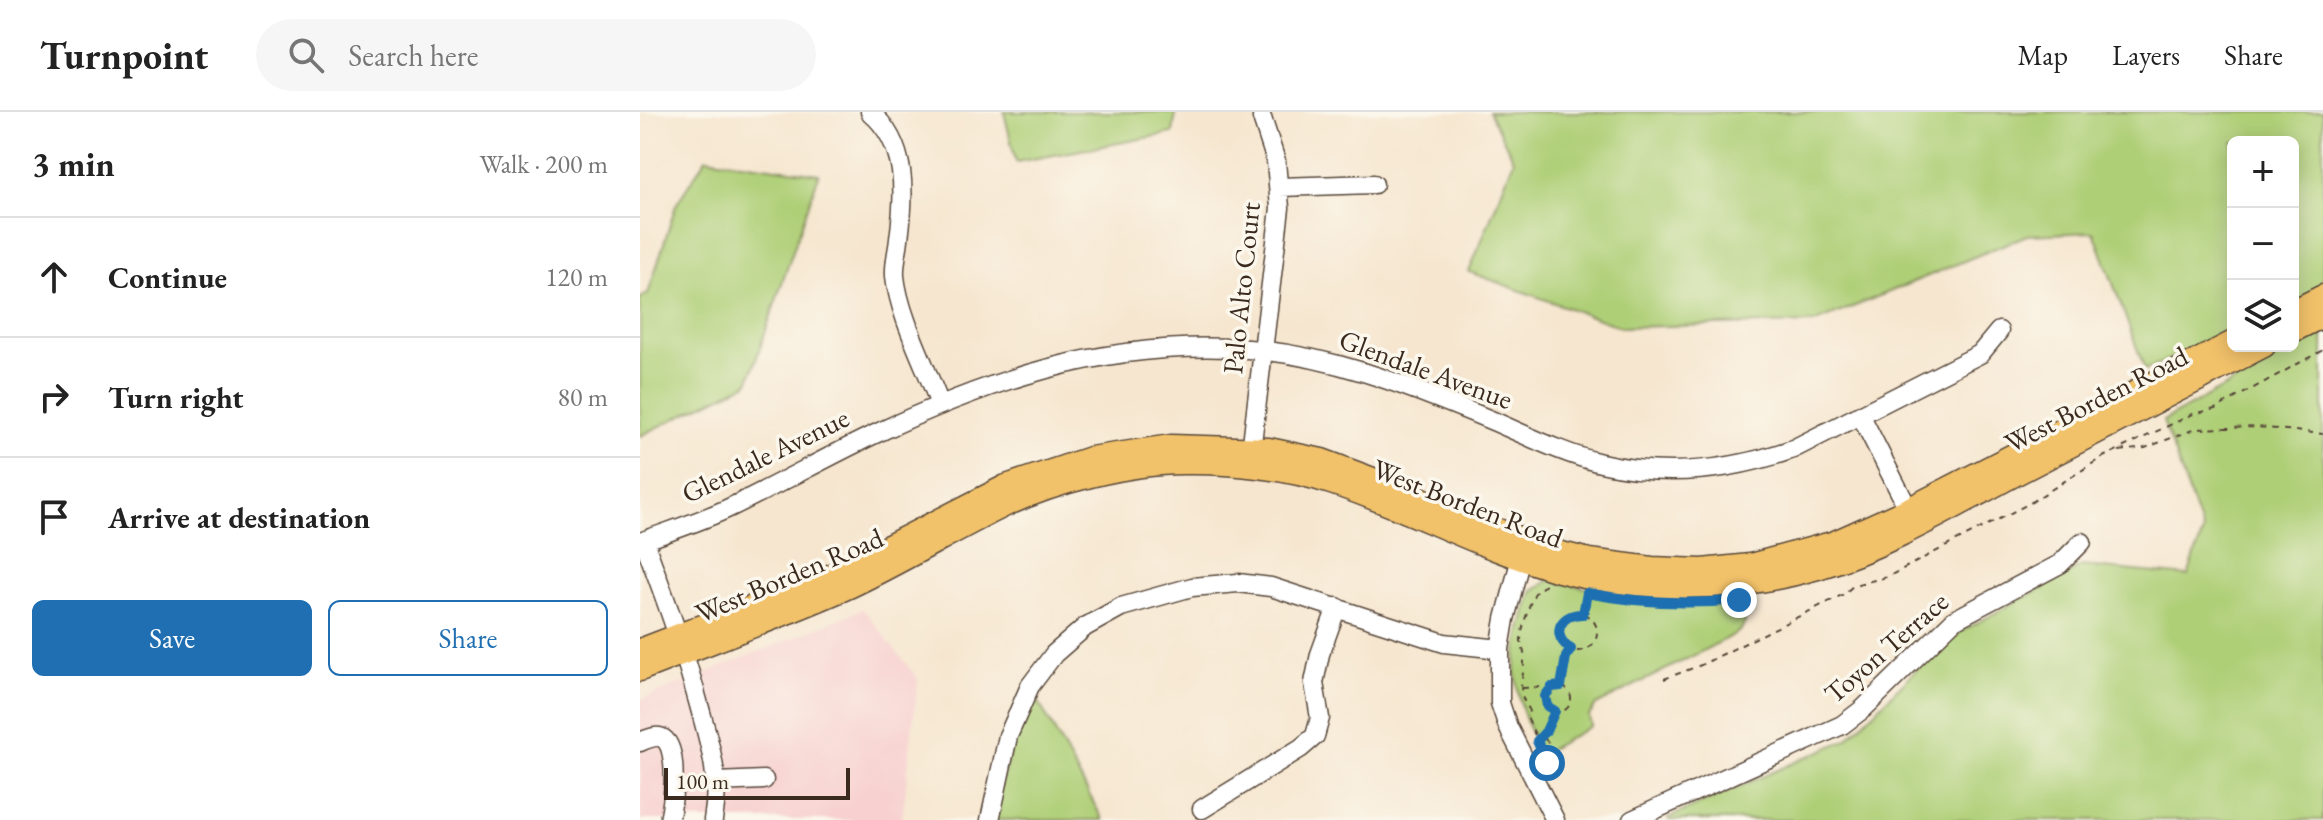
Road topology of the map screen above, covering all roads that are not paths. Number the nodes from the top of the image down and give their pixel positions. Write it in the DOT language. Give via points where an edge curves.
graph roads {
  1 [pos="870,112"];
  2 [pos="1262,118"];
  3 [pos="1374,184"];
  4 [pos="1279,187"];
  5 [pos="2323,296"];
  6 [pos="2299,308"];
  7 [pos="2323,316"];
  8 [pos="2299,328"];
  9 [pos="1999,331"];
  10 [pos="2227,345"];
  11 [pos="1262,350"];
  12 [pos="2252,352"];
  13 [pos="940,405"];
  14 [pos="1861,416"];
  15 [pos="1250,457"];
  16 [pos="1912,517"];
  17 [pos="642,541"];
  18 [pos="2082,542"];
  19 [pos="1523,550"];
  20 [pos="1337,607"];
  21 [pos="682,644"];
  22 [pos="1500,649"];
  23 [pos="640,650"];
  24 [pos="640,670"];
  25 [pos="640,742"];
  26 [pos="764,780"];
  27 [pos="717,782"];
  28 [pos="1202,809"];
  29 [pos="669,820"];
  30 [pos="713,820"];
  31 [pos="990,820"];
  32 [pos="1555,820"];
  33 [pos="1632,820"];
  1 -- 13 [label="street" via="895,146 902,172 895,275 903,311"];
  2 -- 4 [label="street, Palo Alto Court"];
  3 -- 4 [label="street"];
  4 -- 11 [label="street, Palo Alto Court"];
  5 -- 6 [label="main road"];
  7 -- 8 [label="main road"];
  9 -- 14 [label="street, Glendale Avenue" via="1980,354"];
  10 -- 16 [label="main road, West Borden Road"];
  11 -- 13 [label="street, Glendale Avenue" via="1164,348 1078,360"];
  11 -- 14 [label="street, Glendale Avenue" via="1366,372 1566,452 1637,469 1674,472 1744,463 1793,449"];
  11 -- 15 [label="street, Palo Alto Court"];
  12 -- 16 [label="main road, West Borden Road"];
  13 -- 17 [label="street, Glendale Avenue" via="728,508"];
  14 -- 16 [label="street"];
  15 -- 19 [label="main road, West Borden Road" via="1322,460 1381,482"];
  15 -- 21 [label="main road, West Borden Road" via="1093,475 1047,489 811,603"];
  16 -- 19 [label="main road, West Borden Road" via="1868,548 1817,568 1736,584 1613,582 1557,570"];
  17 -- 21 [label="street"];
  18 -- 33 [label="street, Toyon Terrace" via="2060,564 1954,620 1842,725"];
  19 -- 22 [label="street"];
  20 -- 22 [label="street" via="1444,643"];
  20 -- 28 [label="street" via="1314,683 1320,718 1315,736"];
  20 -- 31 [label="street" via="1238,583 1192,587 1121,607 1085,627 1054,654 1030,686 1008,736"];
  21 -- 23 [label="main road, West Borden Road"];
  21 -- 24 [label="main road, West Borden Road"];
  21 -- 27 [label="street"];
  22 -- 32 [label="street" via="1500,703"];
  25 -- 29 [label="street" via="657,736 668,744 674,775"];
  26 -- 27 [label="street"];
  27 -- 30 [label="street"];
}
